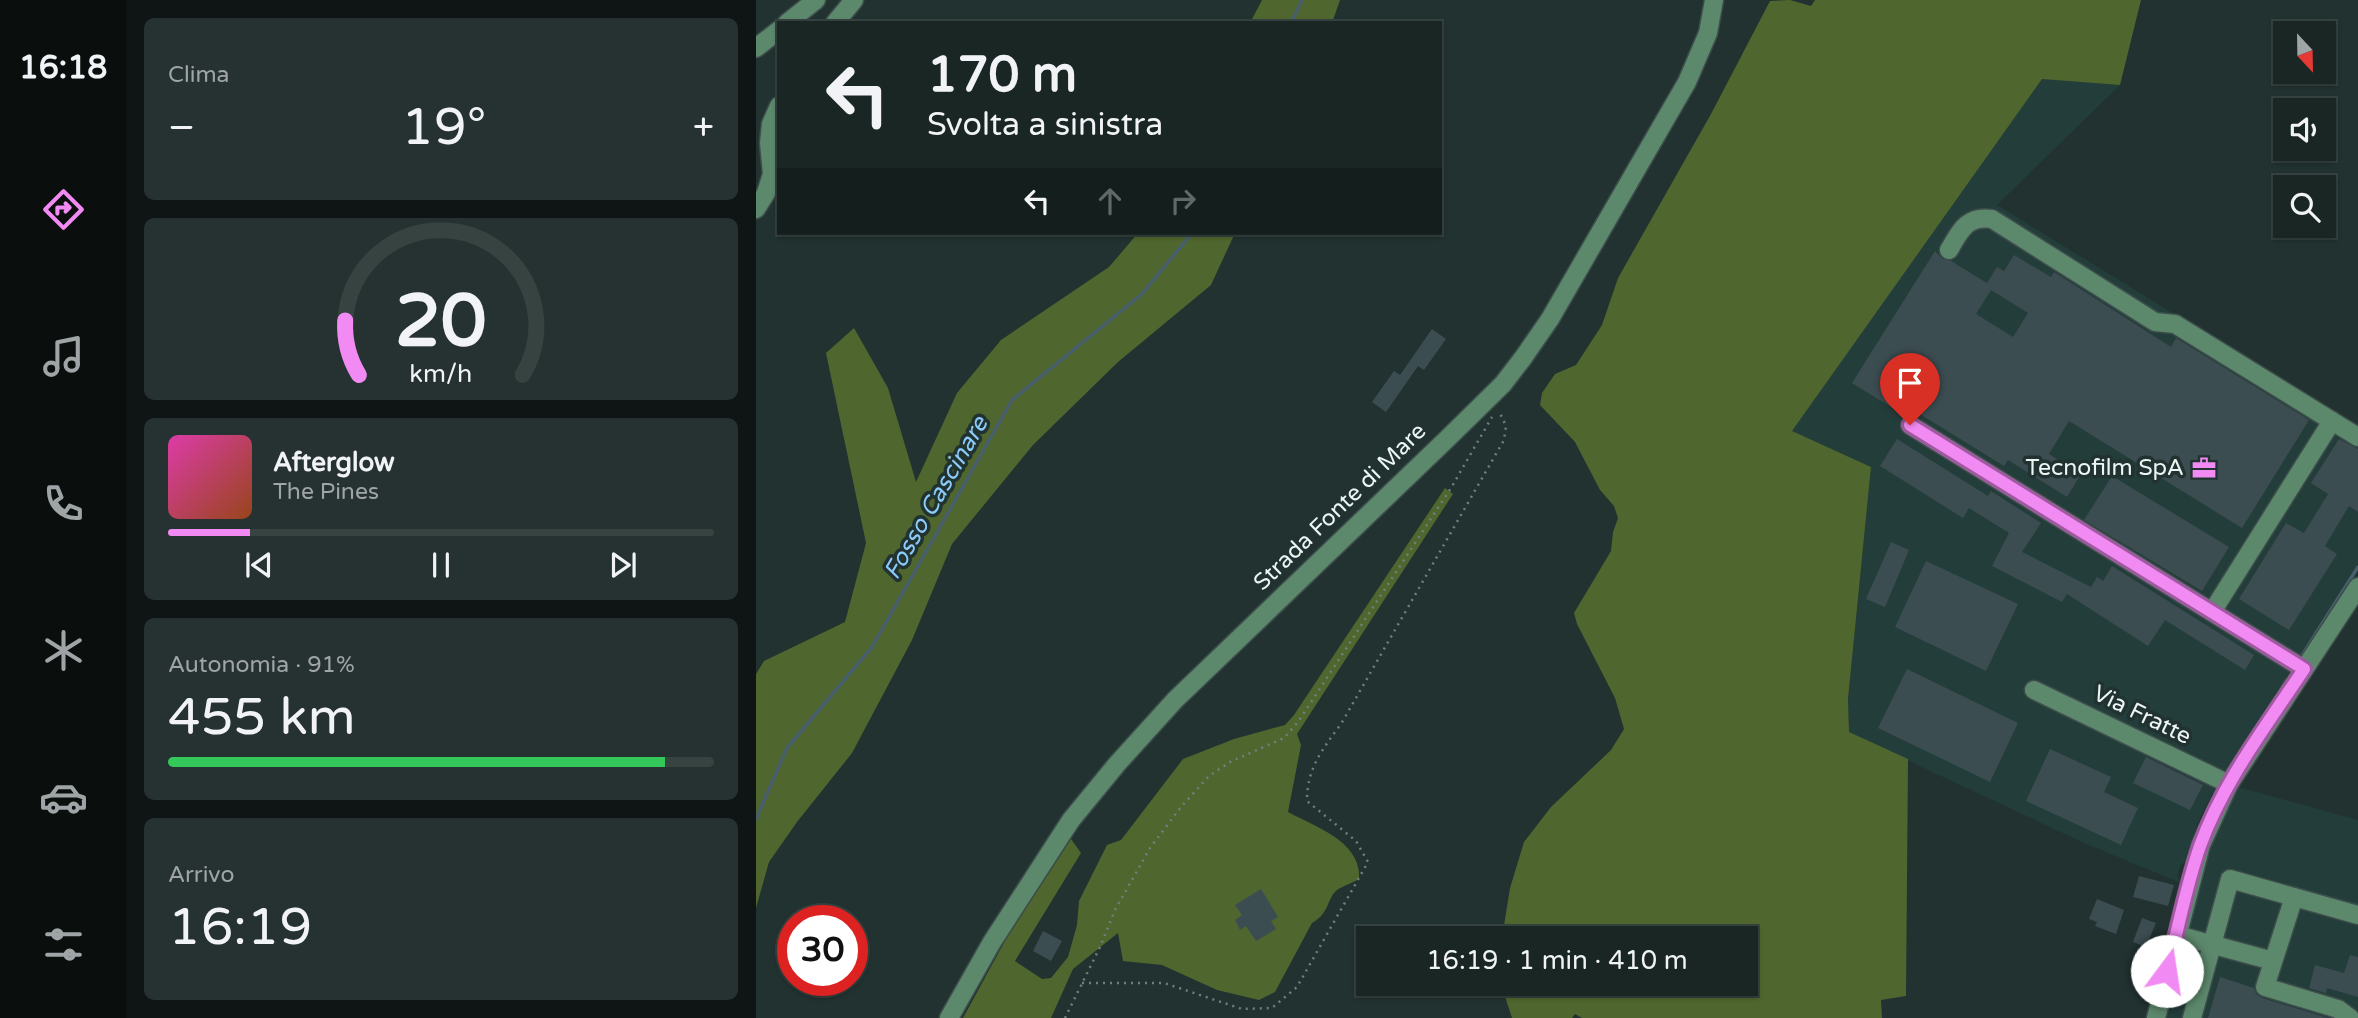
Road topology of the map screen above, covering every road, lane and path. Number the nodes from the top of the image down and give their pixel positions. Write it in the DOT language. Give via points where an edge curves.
graph roads {
  1 [pos="816,0"];
  2 [pos="854,0"];
  3 [pos="1714,0"];
  4 [pos="790,21"];
  5 [pos="837,21"];
  6 [pos="777,32"];
  7 [pos="756,48"];
  8 [pos="777,110"];
  9 [pos="756,209"];
  10 [pos="1949,250"];
  11 [pos="2332,421"];
  12 [pos="1910,425"];
  13 [pos="2358,437"];
  14 [pos="2358,587"];
  15 [pos="2212,612"];
  16 [pos="2304,669"];
  17 [pos="2034,690"];
  18 [pos="2230,784"];
  19 [pos="2294,897"];
  20 [pos="2358,915"];
  21 [pos="2177,935"];
  22 [pos="2212,944"];
  23 [pos="2273,961"];
  24 [pos="1082,984"];
  25 [pos="949,1018"];
  26 [pos="1065,1018"];
  27 [pos="2156,1018"];
  28 [pos="2192,1018"];
  29 [pos="2350,1018"];
  1 -- 4 [label="street"];
  2 -- 5 [label="street"];
  3 -- 25 [label="street, Strada Fonte di Mare" via="1708,33 1687,82 1523,358 1494,393 1175,700 1117,764 1071,820"];
  6 -- 7 [label="street"];
  8 -- 9 [label="street" via="769,144 772,174"];
  10 -- 11 [label="street" via="1971,220 1992,219 2155,323 2175,324"];
  11 -- 13 [label="street"];
  11 -- 15 [label="street"];
  12 -- 15 [label="street"];
  14 -- 16 [label="street"];
  15 -- 16 [label="street"];
  16 -- 18 [label="street"];
  17 -- 18 [label="street, Via Fratte"];
  18 -- 21 [label="street" via="2201,845"];
  19 -- 20 [label="street"];
  19 -- 22 [label="street" via="2230,879"];
  19 -- 23 [label="street"];
  21 -- 22 [label="street"];
  21 -- 27 [label="street"];
  22 -- 23 [label="street"];
  22 -- 28 [label="street"];
  23 -- 29 [label="street" via="2265,987 2338,1009"];
  24 -- 24 [label="path" via="1115,910 1150,848 1209,776 1284,738 1298,722 1479,443 1497,408 1506,426 1504,440 1307,781 1307,801 1356,841 1368,862 1297,987 1272,1008 1242,1009 1164,983"];
  24 -- 26 [label="path"];
}
